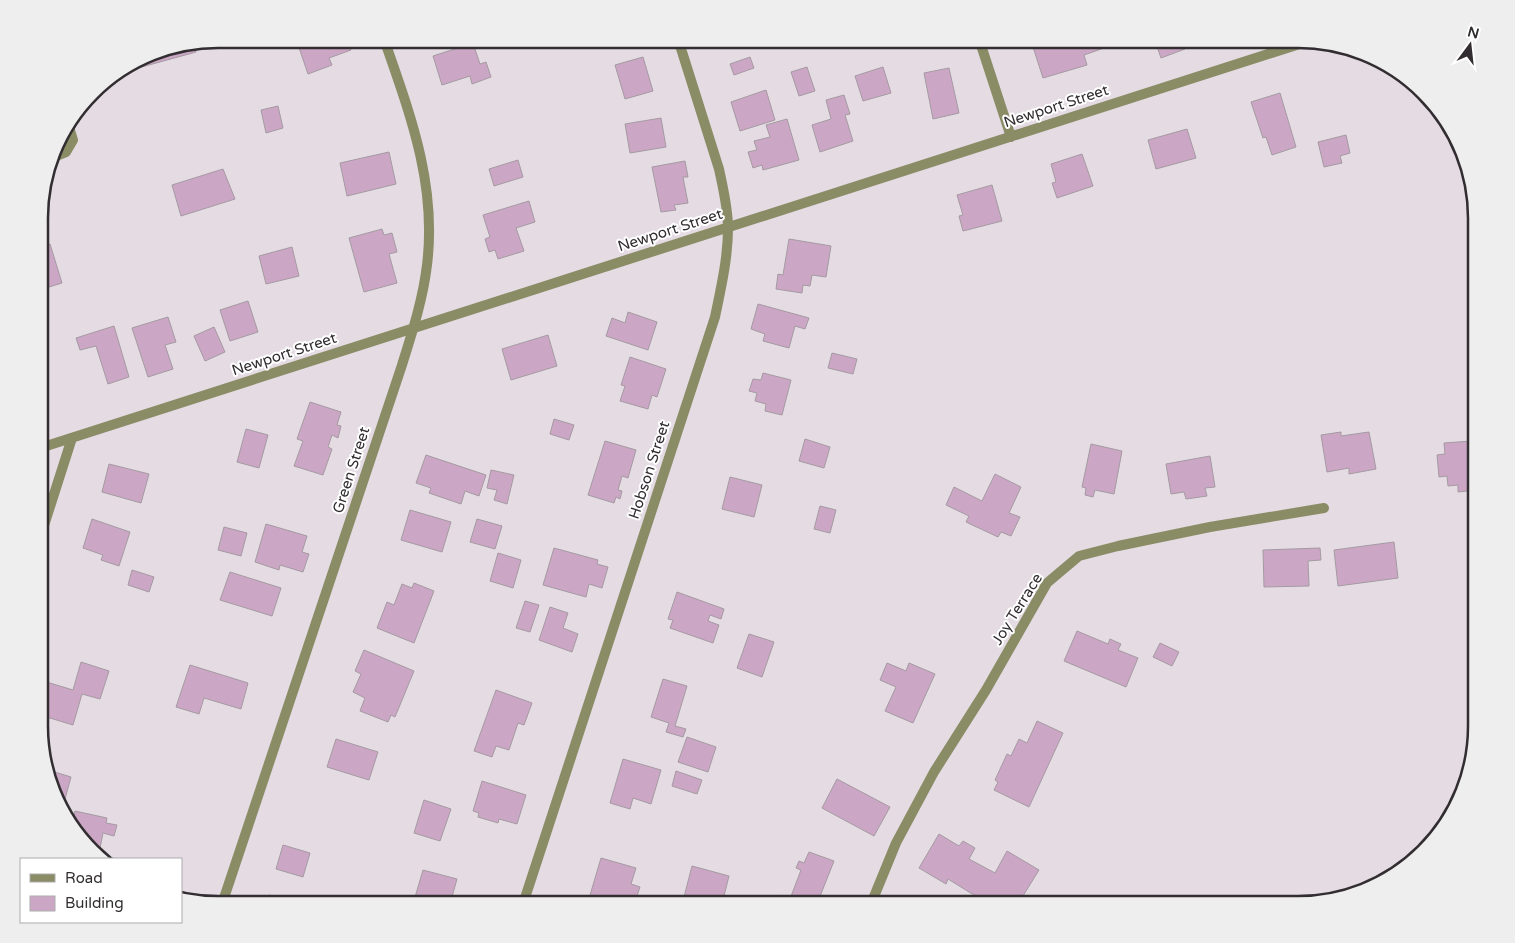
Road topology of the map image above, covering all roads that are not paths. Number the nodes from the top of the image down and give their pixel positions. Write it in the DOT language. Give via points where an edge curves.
graph roads {
  1 [pos="387,48"];
  2 [pos="681,48"];
  3 [pos="983,48"];
  4 [pos="1287,48"];
  5 [pos="70,132"];
  6 [pos="1011,136"];
  7 [pos="59,155"];
  8 [pos="728,227"];
  9 [pos="413,328"];
  10 [pos="72,438"];
  11 [pos="48,446"];
  12 [pos="1324,508"];
  13 [pos="48,513"];
  14 [pos="875,895"];
  15 [pos="225,896"];
  16 [pos="526,896"];
  1 -- 9 [label="street, Green Street" via="415,131 427,189 427,267"];
  2 -- 8 [label="street, Hobson Street" via="719,170"];
  3 -- 6 [label="street"];
  4 -- 6 [label="street, Newport Street"];
  5 -- 7 [label="street" via="73,140 66,152"];
  6 -- 8 [label="street, Newport Street"];
  8 -- 9 [label="street, Newport Street"];
  8 -- 16 [label="street, Hobson Street" via="724,275 715,317"];
  9 -- 10 [label="street, Newport Street"];
  9 -- 15 [label="street, Green Street"];
  10 -- 11 [label="street, Newport Street"];
  10 -- 13 [label="street"];
  12 -- 14 [label="street, Joy Terrace" via="1210,527 1079,556 1047,583 986,690 934,772 896,843"];
}
